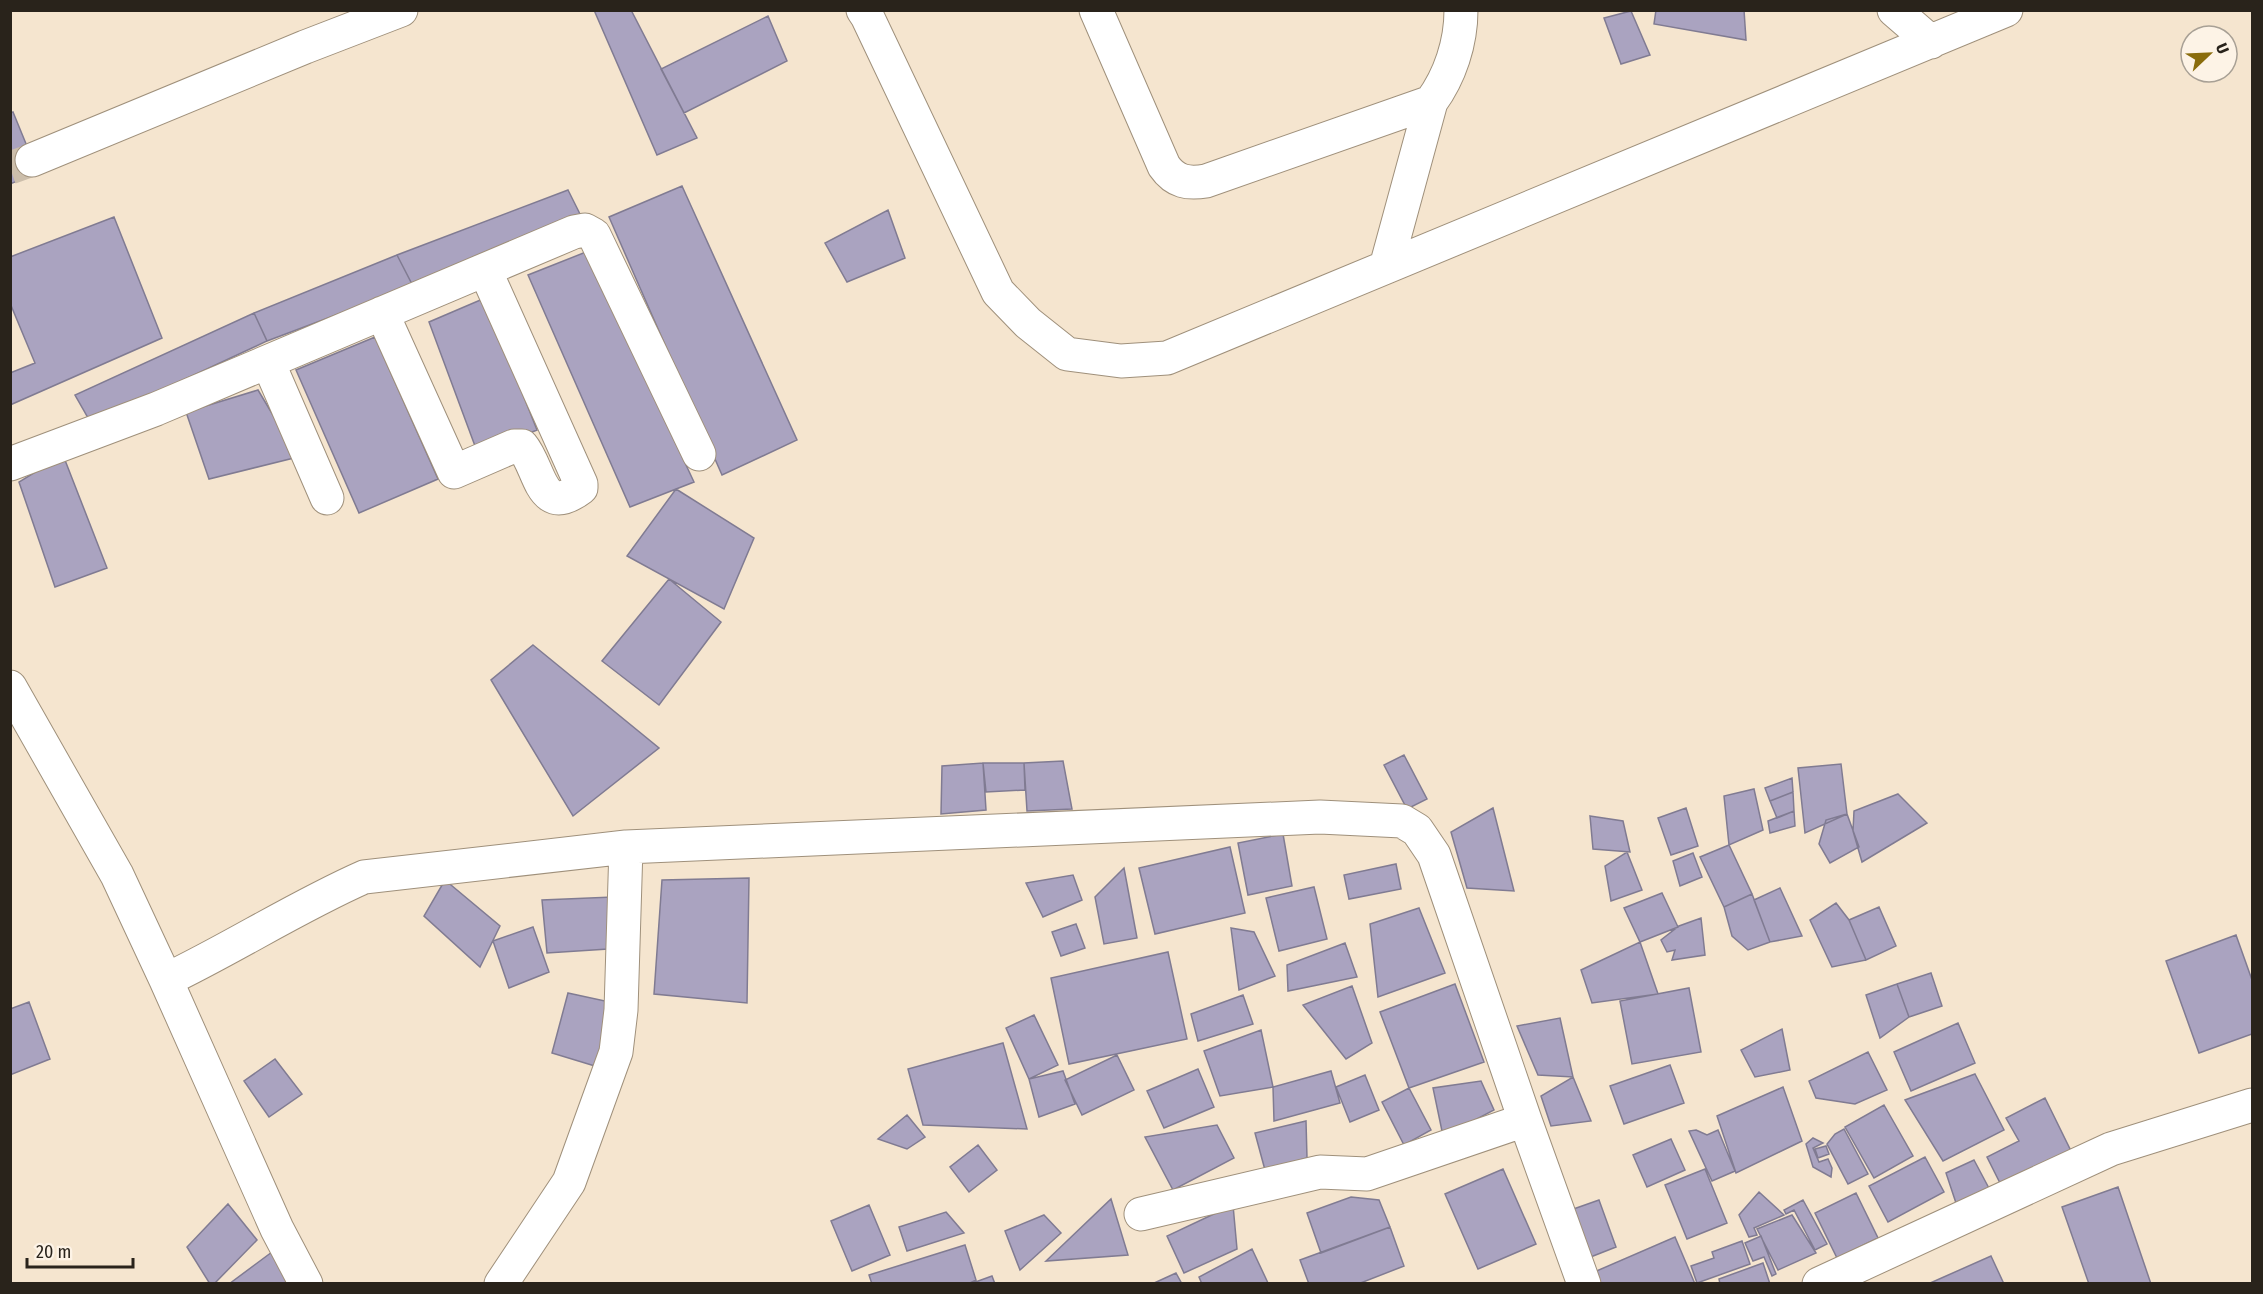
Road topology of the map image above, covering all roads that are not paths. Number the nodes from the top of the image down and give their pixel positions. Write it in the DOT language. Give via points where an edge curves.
graph roads {
  1 [pos="360,10"];
  2 [pos="401,10"];
  3 [pos="1095,10"];
  4 [pos="1461,10"];
  5 [pos="1894,10"];
  6 [pos="2006,10"];
  7 [pos="867,12"];
  8 [pos="1931,42"];
  9 [pos="1431,102"];
  10 [pos="1386,267"];
  11 [pos="485,270"];
  12 [pos="382,313"];
  13 [pos="268,362"];
  14 [pos="699,454"];
  15 [pos="10,464"];
  16 [pos="327,498"];
  17 [pos="10,687"];
  18 [pos="626,847"];
  19 [pos="166,980"];
  20 [pos="2253,1105"];
  21 [pos="1525,1120"];
  22 [pos="1141,1214"];
  23 [pos="306,1284"];
  24 [pos="501,1284"];
  25 [pos="1584,1284"];
  26 [pos="1819,1284"];
  1 -- 2 [label="street" via="30,154"];
  3 -- 9 [label="street" via="1164,166 1169,174 1185,182 1206,181"];
  4 -- 9 [label="street" via="1453,61"];
  5 -- 8 [label="street"];
  6 -- 8 [label="street"];
  7 -- 10 [label="street" via="998,292 1028,323 1067,354 1121,361 1167,358"];
  8 -- 10 [label="street"];
  9 -- 10 [label="street"];
  11 -- 12 [label="street"];
  11 -- 12 [label="street" via="581,484 578,491 557,499 550,497 522,446 454,472"];
  11 -- 14 [label="street" via="574,232 585,230 594,235"];
  12 -- 13 [label="street"];
  13 -- 15 [label="street"];
  13 -- 16 [label="street"];
  17 -- 19 [label="street" via="117,875"];
  18 -- 19 [label="street" via="364,877"];
  18 -- 21 [label="street" via="1320,817 1402,821 1417,830 1434,855"];
  18 -- 24 [label="street" via="616,1052 569,1182"];
  19 -- 23 [label="street" via="277,1229"];
  20 -- 26 [label="street" via="2111,1149"];
  21 -- 22 [label="street" via="1366,1174 1320,1172"];
  21 -- 25 [label="street"];
}
